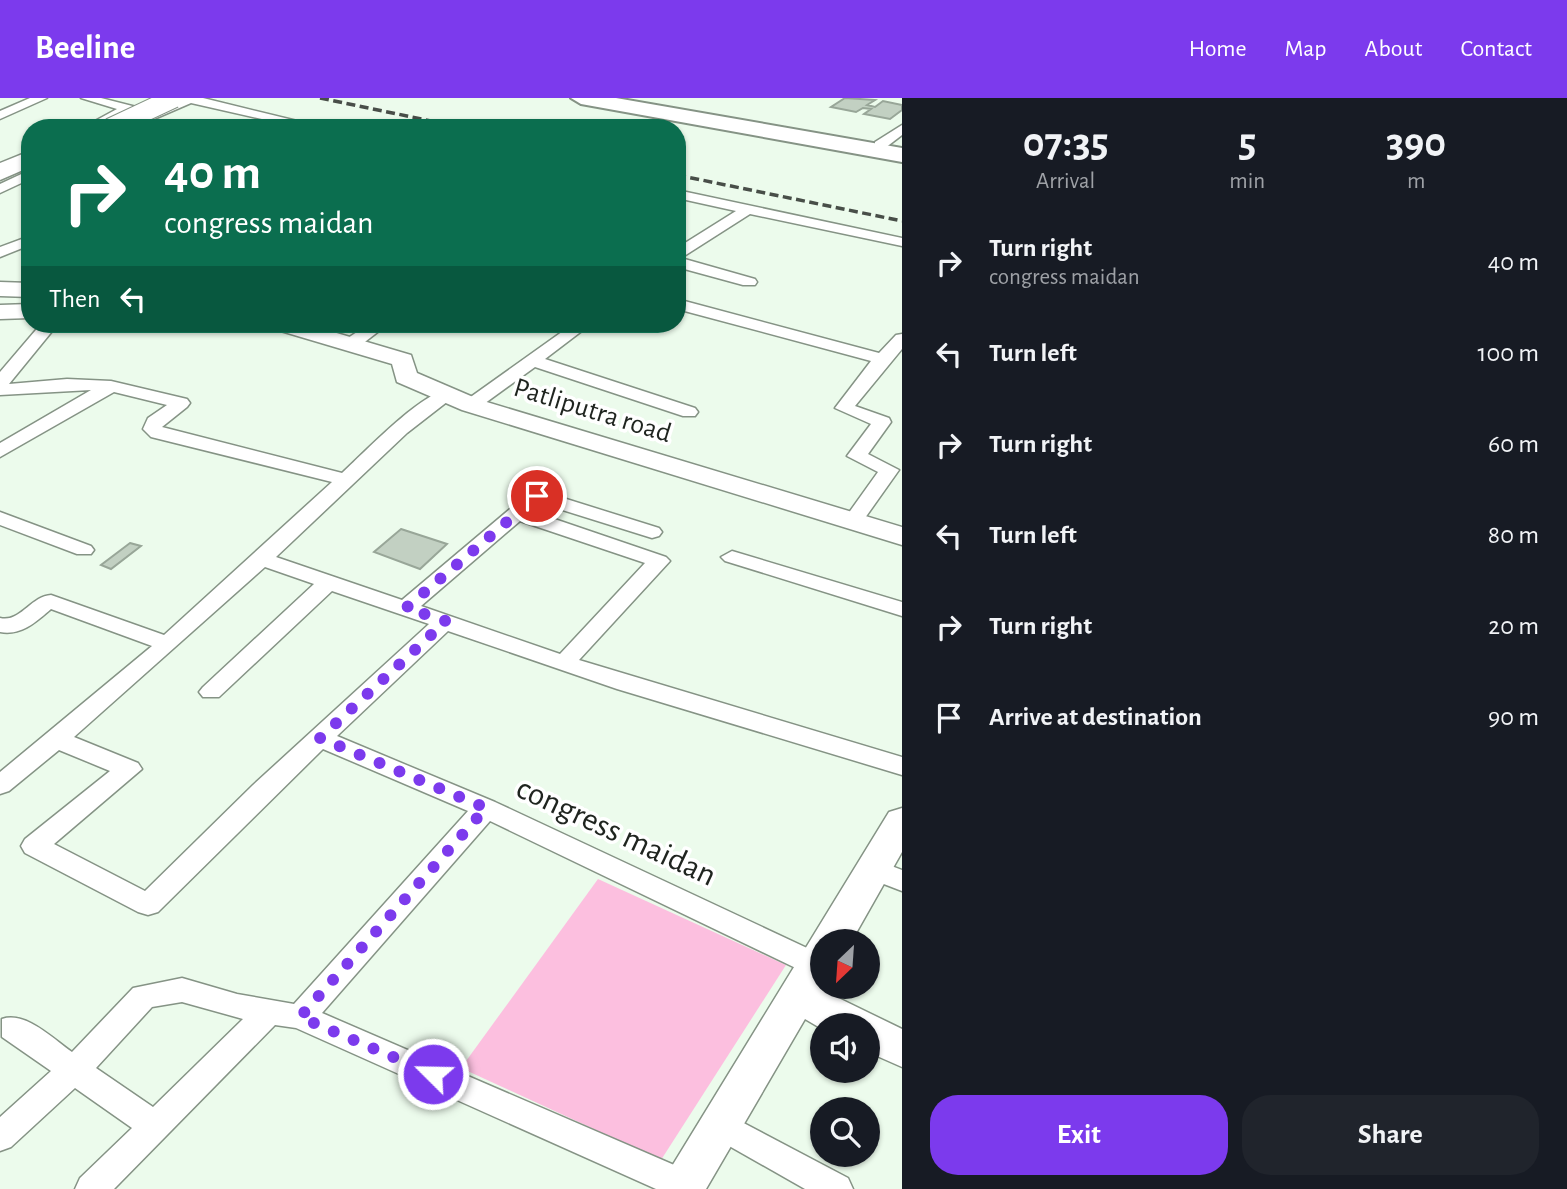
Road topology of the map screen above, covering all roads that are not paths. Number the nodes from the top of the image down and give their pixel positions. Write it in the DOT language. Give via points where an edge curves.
graph roads {
  1 [pos="41,98"];
  2 [pos="87,98"];
  3 [pos="162,98"];
  4 [pos="174,98"];
  5 [pos="581,98"];
  6 [pos="607,98"];
  7 [pos="129,108"];
  8 [pos="0,115"];
  9 [pos="154,115"];
  10 [pos="106,119"];
  11 [pos="118,119"];
  12 [pos="129,119"];
  13 [pos="146,119"];
  14 [pos="280,119"];
  15 [pos="902,129"];
  16 [pos="880,145"];
  17 [pos="902,152"];
  18 [pos="21,159"];
  19 [pos="21,167"];
  20 [pos="0,168"];
  21 [pos="0,177"];
  22 [pos="21,178"];
  23 [pos="0,189"];
  24 [pos="686,196"];
  25 [pos="748,209"];
  26 [pos="902,242"];
  27 [pos="21,244"];
  28 [pos="686,249"];
  29 [pos="0,252"];
  30 [pos="686,264"];
  31 [pos="749,282"];
  32 [pos="0,289"];
  33 [pos="21,290"];
  34 [pos="686,306"];
  35 [pos="21,311"];
  36 [pos="0,312"];
  37 [pos="42,333"];
  38 [pos="313,333"];
  39 [pos="367,333"];
  40 [pos="570,333"];
  41 [pos="902,339"];
  42 [pos="351,344"];
  43 [pos="882,359"];
  44 [pos="530,360"];
  45 [pos="0,383"];
  46 [pos="111,386"];
  47 [pos="0,390"];
  48 [pos="446,394"];
  49 [pos="471,405"];
  50 [pos="689,412"];
  51 [pos="0,451"];
  52 [pos="346,480"];
  53 [pos="517,513"];
  54 [pos="0,518"];
  55 [pos="853,521"];
  56 [pos="652,532"];
  57 [pos="902,536"];
  58 [pos="84,550"];
  59 [pos="732,557"];
  60 [pos="262,559"];
  61 [pos="329,582"];
  62 [pos="406,608"];
  63 [pos="902,609"];
  64 [pos="446,621"];
  65 [pos="3,627"];
  66 [pos="168,644"];
  67 [pos="564,663"];
  68 [pos="211,692"];
  69 [pos="320,738"];
  70 [pos="57,740"];
  71 [pos="902,766"];
  72 [pos="0,785"];
  73 [pos="486,808"];
  74 [pos="902,821"];
  75 [pos="888,875"];
  76 [pos="844,929"];
  77 [pos="810,961"];
  78 [pos="810,974"];
  79 [pos="284,1014"];
  80 [pos="13,1028"];
  81 [pos="880,1037"];
  82 [pos="902,1049"];
  83 [pos="75,1068"];
  84 [pos="719,1124"];
  85 [pos="155,1126"];
  86 [pos="0,1137"];
  87 [pos="682,1187"];
  88 [pos="92,1189"];
  89 [pos="836,1189"];
  1 -- 8 [label="street"];
  2 -- 7 [label="street"];
  3 -- 11 [label="street, bridge"];
  4 -- 12 [label="street, bridge"];
  5 -- 17 [label="highway"];
  6 -- 16 [label="highway"];
  7 -- 9 [label="street"];
  7 -- 10 [label="street"];
  9 -- 13 [label="street"];
  9 -- 14 [label="street" via="191,99"];
  15 -- 16 [label="street"];
  16 -- 17 [label="highway"];
  18 -- 20 [label="street"];
  19 -- 21 [label="street"];
  22 -- 23 [label="street"];
  24 -- 25 [label="street"];
  25 -- 26 [label="street"];
  25 -- 28 [label="street"];
  27 -- 29 [label="street"];
  30 -- 31 [label="street"];
  32 -- 33 [label="street"];
  34 -- 43 [label="street"];
  35 -- 36 [label="street"];
  37 -- 45 [label="street"];
  38 -- 42 [label="street, Patliputra road"];
  39 -- 42 [label="street"];
  40 -- 44 [label="street"];
  41 -- 43 [label="street"];
  42 -- 48 [label="street, Patliputra road" via="402,360 407,377"];
  43 -- 55 [label="street" via="844,408 882,422 857,456 889,470"];
  44 -- 49 [label="street"];
  44 -- 50 [label="street"];
  46 -- 47 [label="street" via="67,384"];
  46 -- 51 [label="street"];
  46 -- 52 [label="street" via="181,402 155,422 152,429 158,433"];
  48 -- 49 [label="street, Patliputra road"];
  48 -- 52 [label="street"];
  49 -- 55 [label="street, Patliputra road"];
  52 -- 60 [label="street"];
  53 -- 56 [label="street" via="537,496"];
  53 -- 62 [label="street"];
  53 -- 67 [label="street" via="659,561"];
  54 -- 58 [label="street"];
  55 -- 57 [label="street, Patliputra road"];
  59 -- 63 [label="street"];
  60 -- 61 [label="street"];
  60 -- 66 [label="street"];
  61 -- 62 [label="street"];
  61 -- 68 [label="street"];
  62 -- 64 [label="street"];
  64 -- 67 [label="street"];
  64 -- 69 [label="street"];
  65 -- 66 [label="street" via="17,625 51,601"];
  66 -- 70 [label="street"];
  67 -- 71 [label="street"];
  69 -- 70 [label="street" via="148,905 34,846 130,769"];
  69 -- 73 [label="street"];
  70 -- 72 [label="street"];
  73 -- 77 [label="street, congress maidan"];
  73 -- 79 [label="street, congress maidan"];
  74 -- 75 [label="street"];
  75 -- 76 [label="street"];
  78 -- 84 [label="street"];
  79 -- 83 [label="street" via="182,990 143,996"];
  79 -- 85 [label="street, congress maidan"];
  79 -- 87 [label="street"];
  80 -- 83 [label="street"];
  81 -- 82 [label="street"];
  83 -- 85 [label="street"];
  83 -- 86 [label="street"];
  84 -- 87 [label="street"];
  84 -- 89 [label="street"];
  85 -- 88 [label="street, congress maidan"];
}
